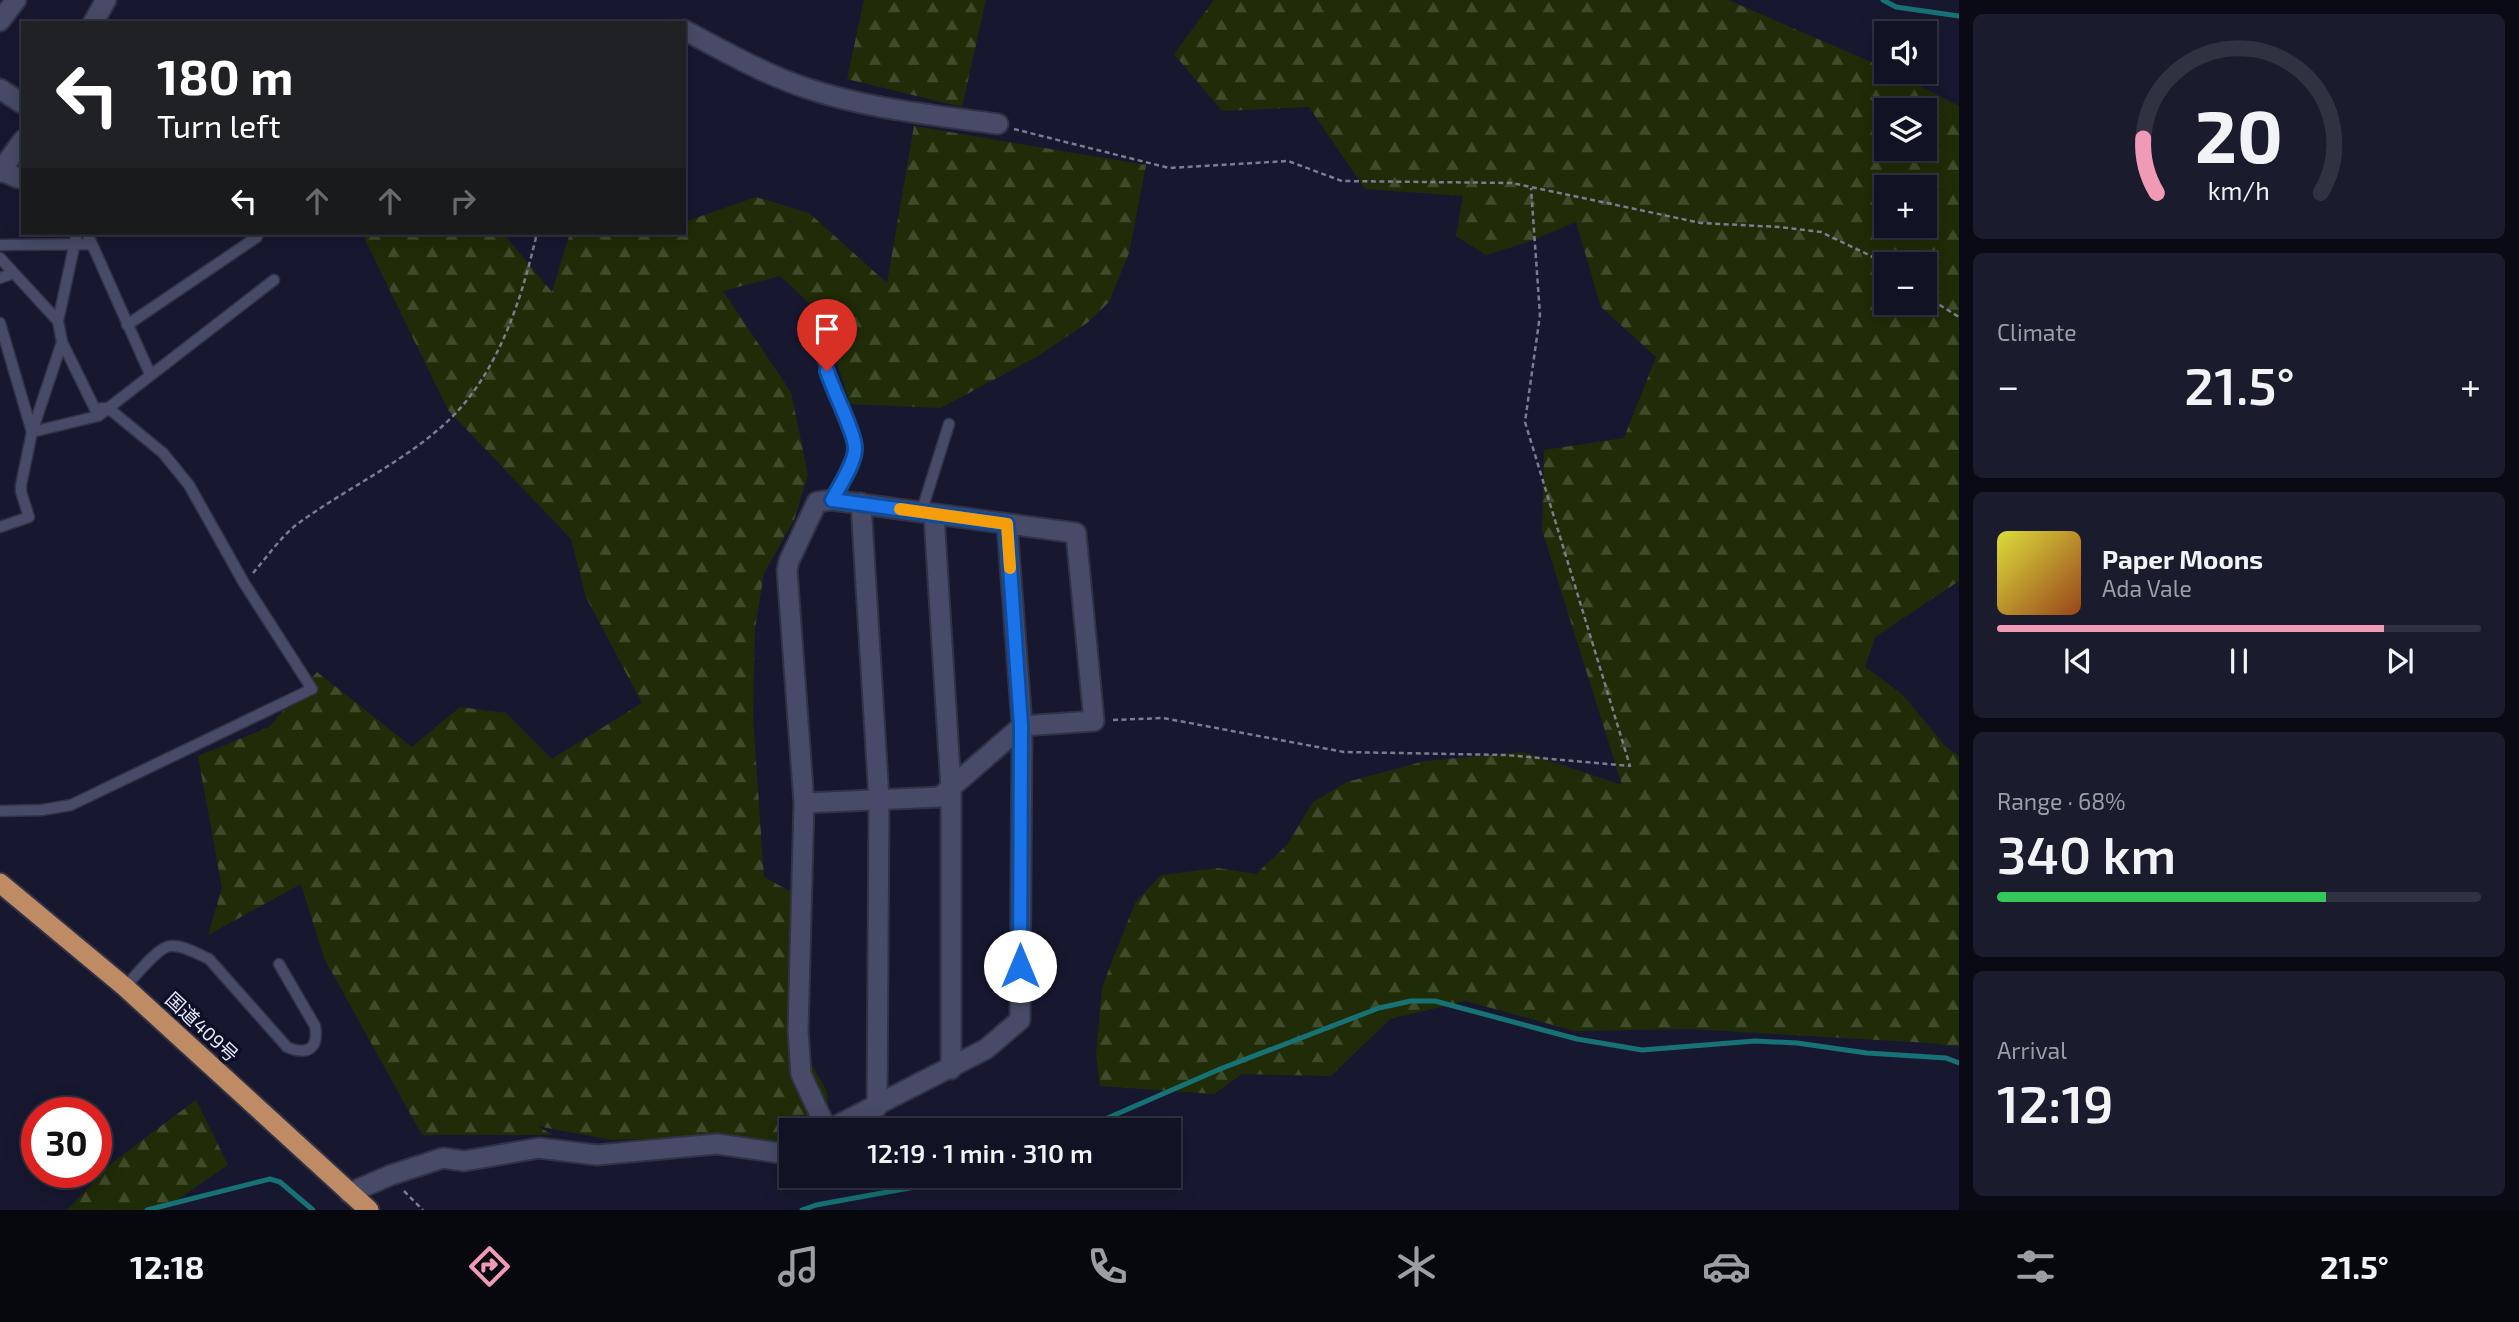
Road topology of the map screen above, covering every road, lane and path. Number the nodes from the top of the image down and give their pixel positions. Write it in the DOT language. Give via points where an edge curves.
graph roads {
  1 [pos="16,0"];
  2 [pos="106,0"];
  3 [pos="0,21"];
  4 [pos="94,21"];
  5 [pos="686,31"];
  6 [pos="0,89"];
  7 [pos="21,103"];
  8 [pos="998,124"];
  9 [pos="21,143"];
  10 [pos="1,171"];
  11 [pos="21,176"];
  12 [pos="1531,188"];
  13 [pos="88,235"];
  14 [pos="536,235"];
  15 [pos="257,237"];
  16 [pos="76,238"];
  17 [pos="0,244"];
  18 [pos="92,244"];
  19 [pos="0,258"];
  20 [pos="1874,258"];
  21 [pos="14,273"];
  22 [pos="0,278"];
  23 [pos="274,280"];
  24 [pos="1937,303"];
  25 [pos="1959,317"];
  26 [pos="58,321"];
  27 [pos="0,323"];
  28 [pos="811,323"];
  29 [pos="127,325"];
  30 [pos="62,342"];
  31 [pos="150,374"];
  32 [pos="105,408"];
  33 [pos="949,424"];
  34 [pos="32,432"];
  35 [pos="832,500"];
  36 [pos="861,503"];
  37 [pos="928,514"];
  38 [pos="1007,524"];
  39 [pos="0,527"];
  40 [pos="244,583"];
  41 [pos="1094,721"];
  42 [pos="1021,726"];
  43 [pos="951,789"];
  44 [pos="879,800"];
  45 [pos="804,803"];
  46 [pos="0,811"];
  47 [pos="0,883"];
  48 [pos="279,964"];
  49 [pos="125,987"];
  50 [pos="951,1069"];
  51 [pos="877,1107"];
  52 [pos="822,1118"];
  53 [pos="854,1118"];
  54 [pos="779,1153"];
  55 [pos="391,1175"];
  56 [pos="349,1193"];
  57 [pos="369,1210"];
  58 [pos="423,1210"];
  1 -- 3 [label="street"];
  2 -- 4 [label="street"];
  5 -- 8 [label="street" via="806,88 874,106"];
  6 -- 7 [label="street"];
  8 -- 12 [label="path" via="1169,168 1288,161 1342,181 1512,183"];
  9 -- 10 [label="street"];
  10 -- 11 [label="street"];
  12 -- 20 [label="path" via="1701,223 1822,232"];
  12 -- 41 [label="path" via="1541,315 1525,422 1630,766 1505,755 1344,752 1163,718"];
  13 -- 18 [label="lane"];
  14 -- 40 [label="path" via="515,312 484,374 461,406 392,463 294,527"];
  15 -- 29 [label="lane"];
  16 -- 17 [label="lane"];
  16 -- 18 [label="lane"];
  16 -- 26 [label="lane"];
  18 -- 29 [label="lane"];
  19 -- 21 [label="lane"];
  21 -- 22 [label="lane"];
  21 -- 26 [label="lane"];
  23 -- 31 [label="lane"];
  24 -- 25 [label="path"];
  26 -- 30 [label="lane"];
  27 -- 34 [label="lane"];
  28 -- 35 [label="lane" via="855,449"];
  29 -- 31 [label="lane"];
  30 -- 32 [label="lane" via="95,409"];
  30 -- 34 [label="lane"];
  31 -- 32 [label="lane"];
  32 -- 34 [label="lane" via="98,416"];
  32 -- 40 [label="lane" via="163,453 189,485"];
  33 -- 37 [label="lane"];
  34 -- 39 [label="lane" via="21,485 29,517"];
  35 -- 36 [label="street"];
  35 -- 45 [label="street" via="817,502 787,570"];
  36 -- 37 [label="street"];
  36 -- 44 [label="street"];
  37 -- 38 [label="street"];
  37 -- 43 [label="street"];
  38 -- 41 [label="street" via="1076,533"];
  38 -- 42 [label="street"];
  40 -- 46 [label="lane" via="312,689 71,805"];
  41 -- 42 [label="street"];
  42 -- 43 [label="street"];
  42 -- 50 [label="street" via="1020,1020 986,1049"];
  43 -- 44 [label="street" via="940,797"];
  43 -- 50 [label="street"];
  44 -- 45 [label="street"];
  44 -- 51 [label="street"];
  45 -- 52 [label="street" via="798,1031 801,1074"];
  47 -- 49 [label="highway, 国道409号"];
  48 -- 49 [label="lane" via="315,1026 317,1037 306,1051 287,1047 209,959 193,952 173,945 163,947"];
  49 -- 56 [label="highway, 国道409号"];
  50 -- 51 [label="street"];
  51 -- 53 [label="street"];
  54 -- 55 [label="street" via="717,1144 597,1155 539,1148 464,1161 443,1158"];
  55 -- 56 [label="street"];
  55 -- 58 [label="path"];
  56 -- 57 [label="highway, 国道409号"];
}
